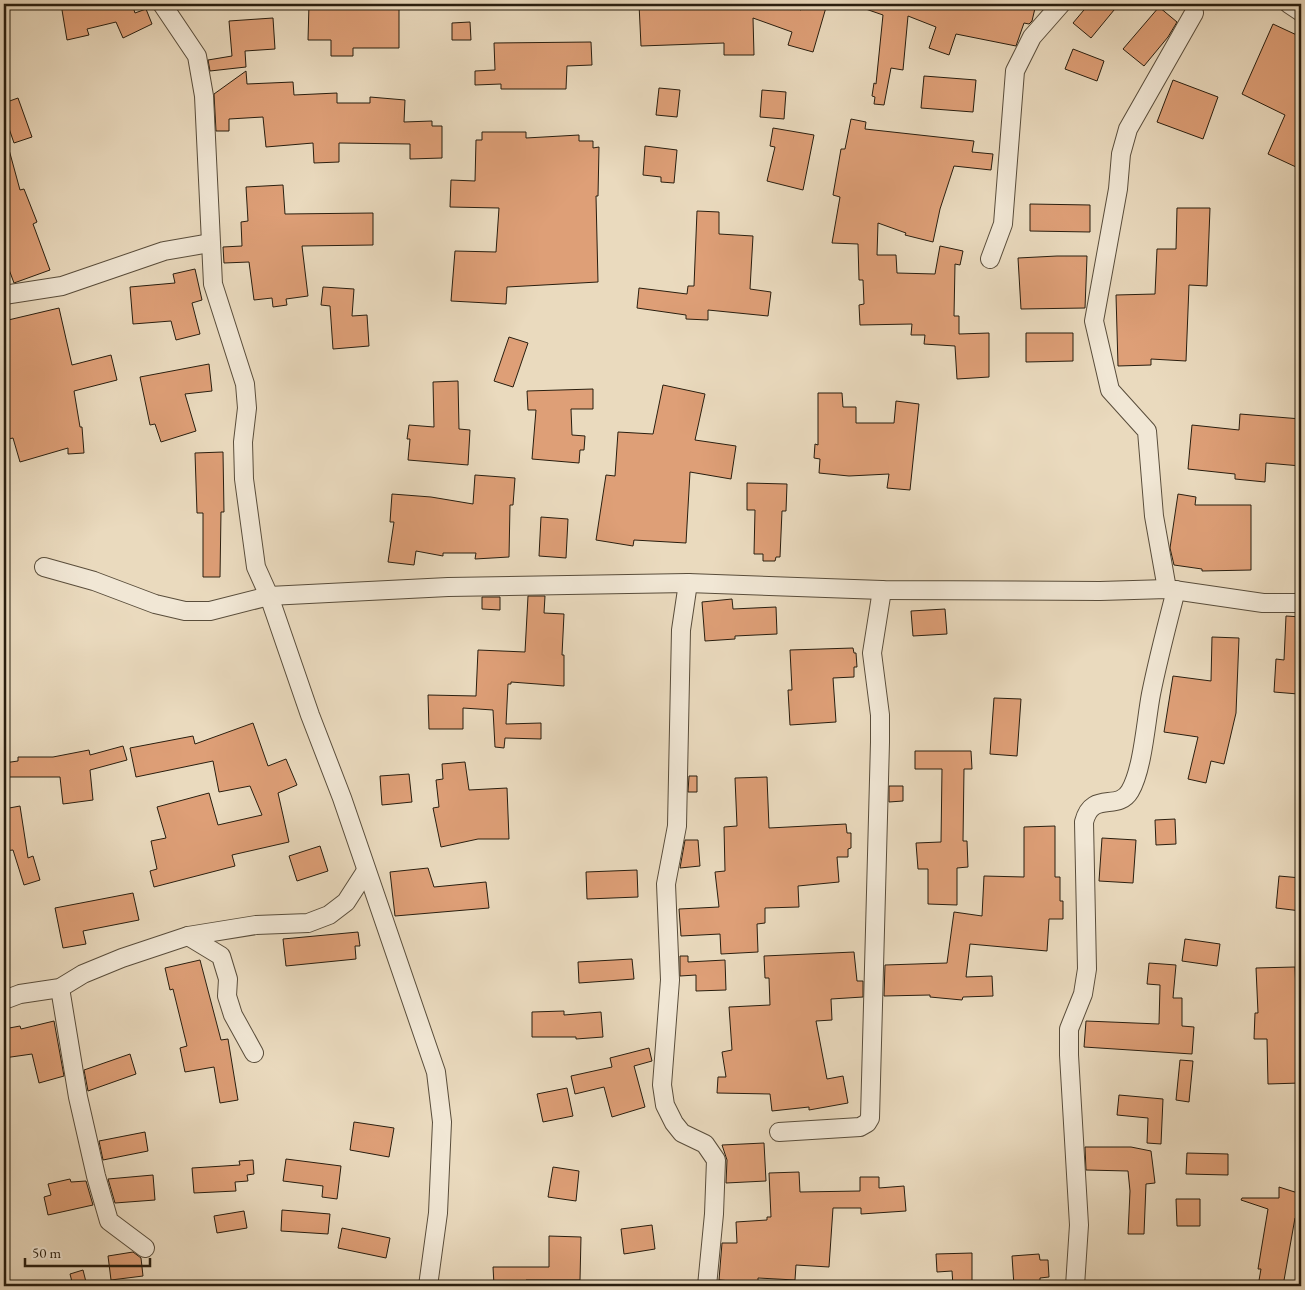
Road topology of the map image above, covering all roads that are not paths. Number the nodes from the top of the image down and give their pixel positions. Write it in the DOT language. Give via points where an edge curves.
graph roads {
  1 [pos="162,4"];
  2 [pos="1061,4"];
  3 [pos="1289,4"];
  4 [pos="1301,12"];
  5 [pos="1194,13"];
  6 [pos="210,243"];
  7 [pos="990,258"];
  8 [pos="4,295"];
  9 [pos="44,566"];
  10 [pos="688,583"];
  11 [pos="882,590"];
  12 [pos="1171,590"];
  13 [pos="269,596"];
  14 [pos="1301,603"];
  15 [pos="366,871"];
  16 [pos="188,936"];
  17 [pos="60,988"];
  18 [pos="4,1000"];
  19 [pos="254,1053"];
  20 [pos="779,1132"];
  21 [pos="145,1248"];
  22 [pos="428,1286"];
  23 [pos="707,1286"];
  24 [pos="1075,1286"];
  1 -- 6 [label="street" via="197,56 204,96"];
  2 -- 7 [label="street" via="1032,37 1015,71 1003,224"];
  3 -- 4 [label="street"];
  5 -- 12 [label="street" via="1128,129 1120,154 1118,188 1094,321 1110,390 1147,431 1154,516"];
  6 -- 8 [label="street" via="164,251 62,286"];
  6 -- 13 [label="street" via="213,284 245,384 244,451 248,517 256,567"];
  9 -- 13 [label="street" via="185,611 210,611"];
  10 -- 11 [label="street"];
  10 -- 13 [label="street" via="448,587"];
  10 -- 23 [label="street" via="681,630 677,826 666,884 670,980 662,1085 665,1105 674,1123 682,1133 706,1144 716,1160"];
  11 -- 12 [label="street"];
  11 -- 20 [label="street" via="872,653 880,742 870,1118 860,1126"];
  12 -- 14 [label="street" via="1263,603"];
  12 -- 24 [label="street" via="1136,778 1130,793 1122,799 1094,805 1087,810 1084,822 1087,969 1083,994 1070,1029 1069,1055 1079,1225"];
  13 -- 15 [label="street"];
  15 -- 16 [label="street" via="346,902 329,916 308,923 256,925"];
  15 -- 22 [label="street" via="436,1072 442,1122 438,1212"];
  16 -- 17 [label="street" via="122,958 83,974"];
  16 -- 19 [label="street" via="221,956 233,1015"];
  17 -- 18 [label="street" via="20,994"];
  17 -- 21 [label="street" via="78,1097 110,1221"];
}
